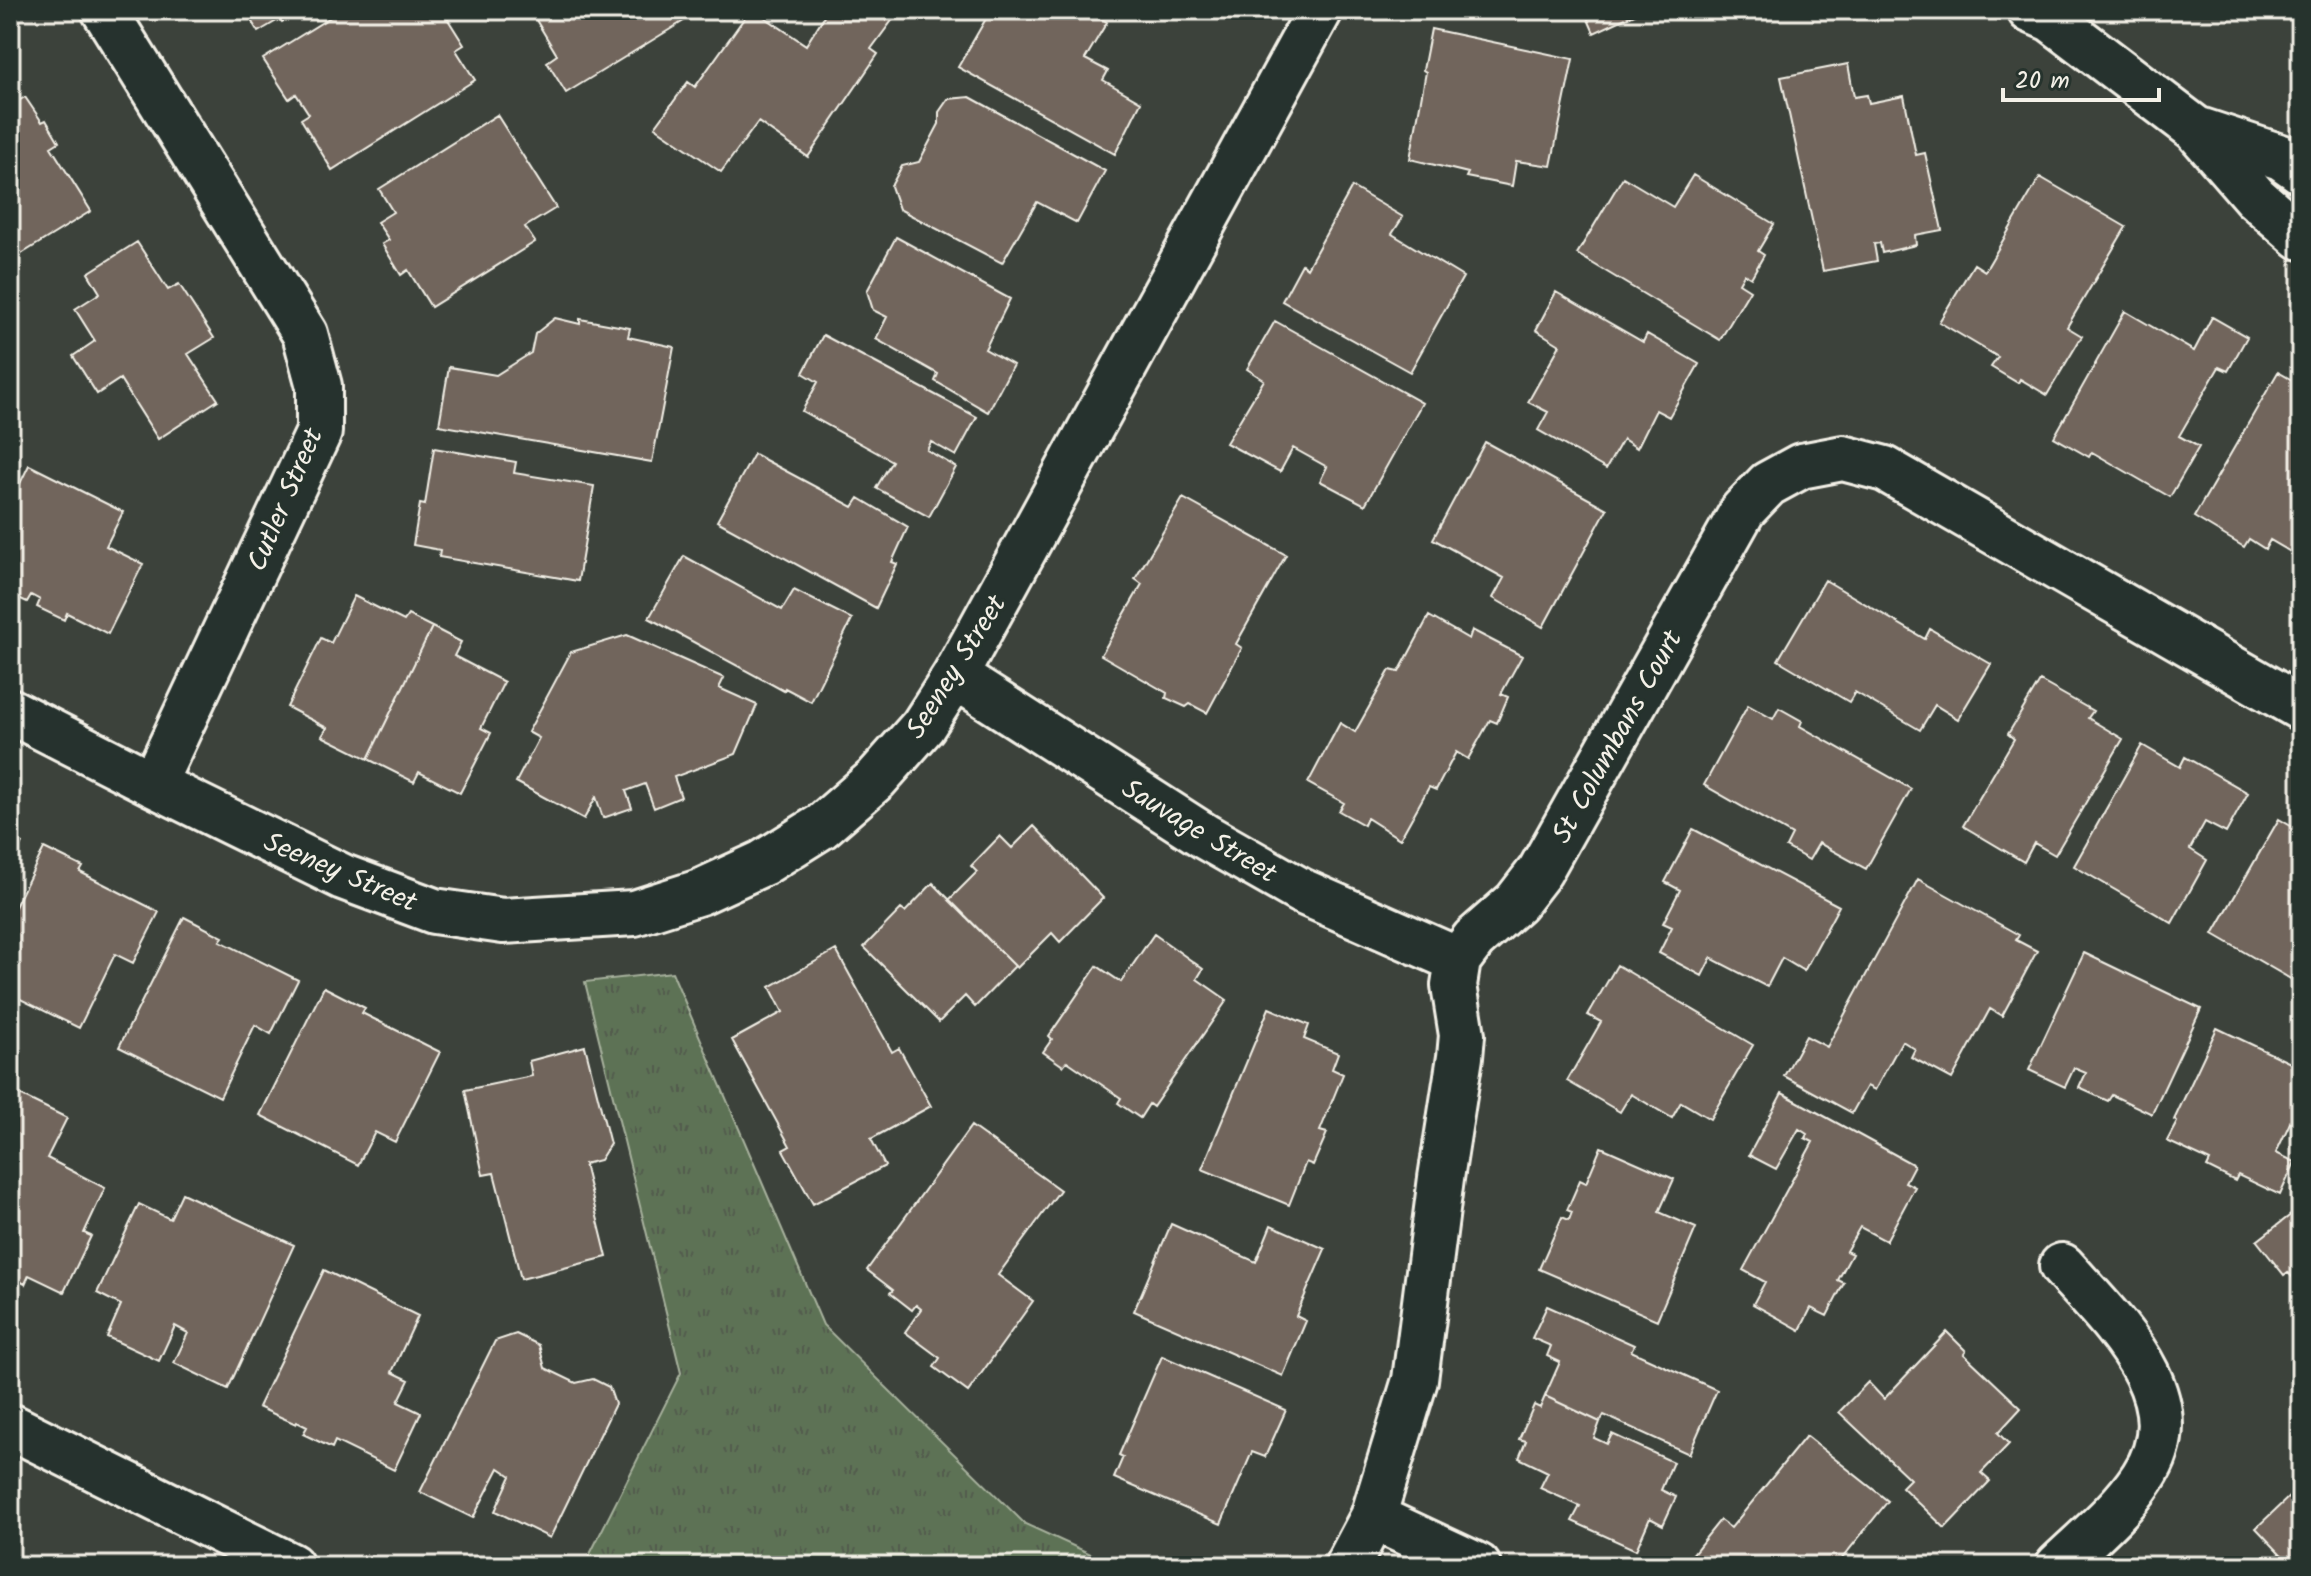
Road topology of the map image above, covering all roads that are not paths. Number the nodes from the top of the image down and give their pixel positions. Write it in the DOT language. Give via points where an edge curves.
graph roads {
  1 [pos="104,10"];
  2 [pos="1320,10"];
  3 [pos="2042,13"];
  4 [pos="2196,129"];
  5 [pos="2301,171"];
  6 [pos="2301,237"];
  7 [pos="955,676"];
  8 [pos="2301,708"];
  9 [pos="10,711"];
  10 [pos="153,784"];
  11 [pos="1458,960"];
  12 [pos="2062,1266"];
  13 [pos="10,1426"];
  14 [pos="1373,1517"];
  15 [pos="291,1566"];
  16 [pos="1347,1566"];
  17 [pos="1478,1566"];
  18 [pos="2058,1566"];
  1 -- 10 [label="street, Cutler Street" via="305,334 319,386 319,432"];
  2 -- 7 [label="street, Seeney Street"];
  3 -- 4 [label="street"];
  4 -- 5 [label="street" via="2281,157"];
  4 -- 6 [label="street" via="2255,197"];
  7 -- 10 [label="street, Seeney Street" via="923,726 876,779 822,826 763,863 700,892 634,913 503,921 434,911 343,877"];
  7 -- 11 [label="street, Sauvage Street" via="1206,837 1301,891"];
  8 -- 11 [label="street, St Columbans Court" via="1885,469 1843,458 1801,466 1768,484 1743,510 1540,871"];
  9 -- 10 [label="street, Seeney Street"];
  11 -- 14 [label="street" via="1454,985 1460,1057 1415,1380"];
  12 -- 18 [label="street" via="2146,1370 2157,1399 2161,1436 2145,1474 2124,1502"];
  13 -- 15 [label="street"];
  14 -- 16 [label="street"];
  14 -- 17 [label="street"];
}
